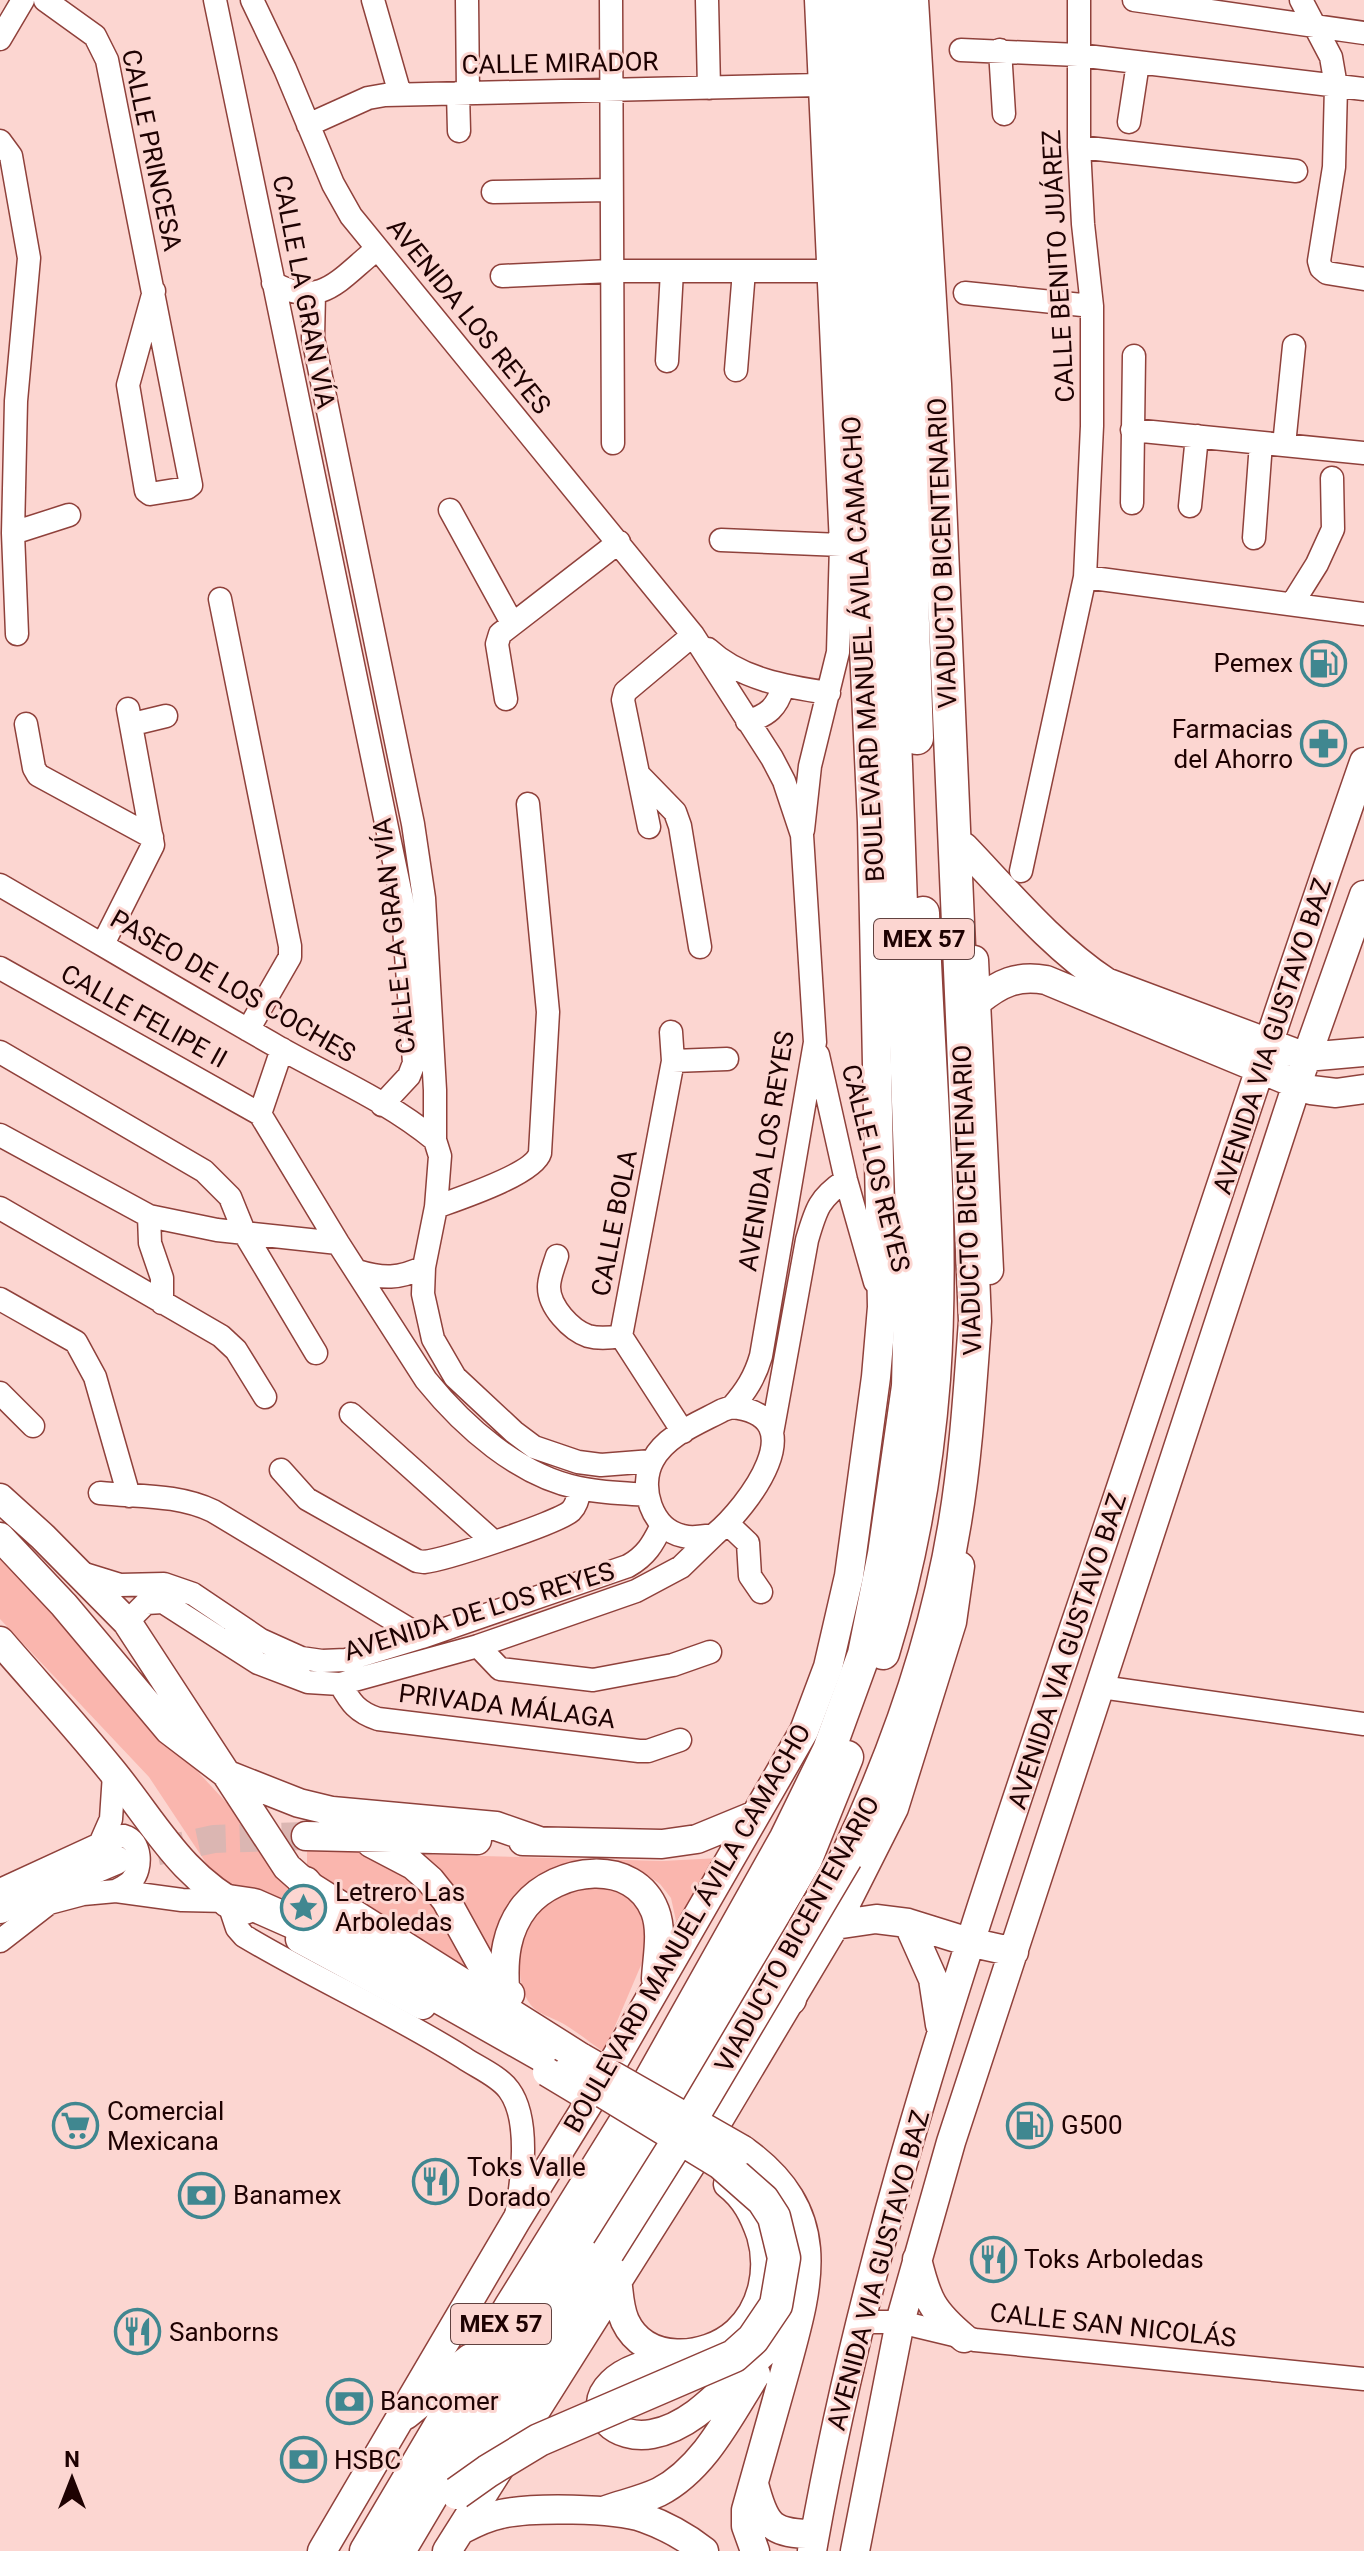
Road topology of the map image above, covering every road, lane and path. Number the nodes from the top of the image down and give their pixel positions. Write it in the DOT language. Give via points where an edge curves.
graph roads {
  1 [pos="23,0"];
  2 [pos="45,0"];
  3 [pos="215,0"];
  4 [pos="252,0"];
  5 [pos="373,0"];
  6 [pos="467,0"];
  7 [pos="611,0"];
  8 [pos="707,0"];
  9 [pos="816,0"];
  10 [pos="834,0"];
  11 [pos="862,0"];
  12 [pos="885,0"];
  13 [pos="912,0"];
  14 [pos="925,0"];
  15 [pos="1079,0"];
  16 [pos="1134,0"];
  17 [pos="1301,0"];
  18 [pos="1315,27"];
  19 [pos="1364,33"];
  20 [pos="0,39"];
  21 [pos="961,50"];
  22 [pos="1000,50"];
  23 [pos="1078,55"];
  24 [pos="1138,63"];
  25 [pos="820,85"];
  26 [pos="1336,86"];
  27 [pos="709,88"];
  28 [pos="1364,89"];
  29 [pos="611,91"];
  30 [pos="463,93"];
  31 [pos="400,94"];
  32 [pos="1004,114"];
  33 [pos="1129,122"];
  34 [pos="308,125"];
  35 [pos="459,131"];
  36 [pos="0,141"];
  37 [pos="1079,147"];
  38 [pos="1296,171"];
  39 [pos="611,190"];
  40 [pos="493,192"];
  41 [pos="377,249"];
  42 [pos="611,271"];
  43 [pos="672,271"];
  44 [pos="744,271"];
  45 [pos="828,271"];
  46 [pos="502,276"];
  47 [pos="1364,279"];
  48 [pos="273,283"];
  49 [pos="154,291"];
  50 [pos="965,293"];
  51 [pos="314,294"];
  52 [pos="1092,306"];
  53 [pos="1294,346"];
  54 [pos="1134,356"];
  55 [pos="667,361"];
  56 [pos="736,370"];
  57 [pos="1132,430"];
  58 [pos="1197,436"];
  59 [pos="613,443"];
  60 [pos="1261,443"];
  61 [pos="1284,445"];
  62 [pos="1364,453"];
  63 [pos="1332,478"];
  64 [pos="1132,503"];
  65 [pos="1190,506"];
  66 [pos="450,510"];
  67 [pos="69,515"];
  68 [pos="13,533"];
  69 [pos="1254,538"];
  70 [pos="721,540"];
  71 [pos="619,542"];
  72 [pos="841,545"];
  73 [pos="1085,577"];
  74 [pos="220,599"];
  75 [pos="1292,604"];
  76 [pos="1364,614"];
  77 [pos="512,623"];
  78 [pos="17,634"];
  79 [pos="693,635"];
  80 [pos="783,687"];
  81 [pos="829,693"];
  82 [pos="506,699"];
  83 [pos="166,716"];
  84 [pos="747,721"];
  85 [pos="26,724"];
  86 [pos="1364,762"];
  87 [pos="640,776"];
  88 [pos="528,804"];
  89 [pos="649,827"];
  90 [pos="802,835"];
  91 [pos="152,837"];
  92 [pos="964,847"];
  93 [pos="1021,871"];
  94 [pos="0,885"];
  95 [pos="1362,906"];
  96 [pos="103,944"];
  97 [pos="700,947"];
  98 [pos="0,968"];
  99 [pos="978,1001"];
  100 [pos="248,1030"];
  101 [pos="671,1032"];
  102 [pos="815,1042"];
  103 [pos="282,1049"];
  104 [pos="0,1052"];
  105 [pos="1364,1052"];
  106 [pos="1265,1056"];
  107 [pos="1306,1057"];
  108 [pos="727,1059"];
  109 [pos="673,1061"];
  110 [pos="307,1062"];
  111 [pos="1297,1084"];
  112 [pos="269,1088"];
  113 [pos="1364,1089"];
  114 [pos="382,1105"];
  115 [pos="260,1114"];
  116 [pos="0,1135"];
  117 [pos="435,1140"];
  118 [pos="846,1180"];
  119 [pos="436,1207"];
  120 [pos="0,1208"];
  121 [pos="149,1216"];
  122 [pos="245,1234"];
  123 [pos="338,1243"];
  124 [pos="557,1256"];
  125 [pos="424,1267"];
  126 [pos="357,1271"];
  127 [pos="0,1299"];
  128 [pos="162,1303"];
  129 [pos="882,1307"];
  130 [pos="621,1336"];
  131 [pos="316,1353"];
  132 [pos="0,1393"];
  133 [pos="265,1397"];
  134 [pos="732,1407"];
  135 [pos="351,1414"];
  136 [pos="33,1426"];
  137 [pos="683,1432"];
  138 [pos="772,1433"];
  139 [pos="652,1461"];
  140 [pos="281,1470"];
  141 [pos="580,1489"];
  142 [pos="100,1493"];
  143 [pos="646,1495"];
  144 [pos="129,1496"];
  145 [pos="0,1498"];
  146 [pos="662,1525"];
  147 [pos="721,1529"];
  148 [pos="0,1537"];
  149 [pos="494,1542"];
  150 [pos="761,1592"];
  151 [pos="137,1604"];
  152 [pos="422,1637"];
  153 [pos="0,1641"];
  154 [pos="478,1646"];
  155 [pos="710,1652"];
  156 [pos="340,1684"];
  157 [pos="1101,1687"];
  158 [pos="1364,1724"];
  159 [pos="680,1740"];
  160 [pos="114,1774"];
  161 [pos="228,1775"];
  162 [pos="753,1816"];
  163 [pos="306,1836"];
  164 [pos="363,1839"];
  165 [pos="539,1841"];
  166 [pos="108,1852"];
  167 [pos="305,1883"];
  168 [pos="0,1890"];
  169 [pos="116,1891"];
  170 [pos="786,1893"];
  171 [pos="228,1901"];
  172 [pos="0,1909"];
  173 [pos="908,1923"];
  174 [pos="835,1925"];
  175 [pos="0,1941"];
  176 [pos="969,1942"];
  177 [pos="354,1949"];
  178 [pos="1014,1952"];
  179 [pos="656,1986"];
  180 [pos="505,1988"];
  181 [pos="790,1999"];
  182 [pos="941,2033"];
  183 [pos="551,2040"];
  184 [pos="566,2067"];
  185 [pos="516,2221"];
  186 [pos="917,2259"];
  187 [pos="617,2278"];
  188 [pos="800,2316"];
  189 [pos="859,2322"];
  190 [pos="900,2322"];
  191 [pos="964,2338"];
  192 [pos="773,2346"];
  193 [pos="486,2349"];
  194 [pos="680,2356"];
  195 [pos="1364,2379"];
  196 [pos="405,2413"];
  197 [pos="754,2483"];
  198 [pos="457,2493"];
  199 [pos="602,2511"];
  200 [pos="454,2540"];
  201 [pos="814,2542"];
  202 [pos="322,2551"];
  203 [pos="366,2551"];
  204 [pos="399,2551"];
  205 [pos="422,2551"];
  206 [pos="704,2551"];
  207 [pos="755,2551"];
  208 [pos="855,2551"];
  1 -- 20 [label="street"];
  2 -- 49 [label="street, CALLE PRINCESA" via="95,36 107,60"];
  3 -- 48 [label="street, CALLE LA GRAN VÍA"];
  4 -- 34 [label="street, AVENIDA LOS REYES"];
  5 -- 31 [label="street"];
  6 -- 30 [label="street"];
  7 -- 29 [label="street"];
  8 -- 27 [label="street"];
  9 -- 25 [label="street, BOULEVARD MANUEL ÁVILA CAMACHO"];
  10 -- 129 [label="main road, BOULEVARD MANUEL ÁVILA CAMACHO" via="872,822"];
  11 -- 193 [label="highway, BOULEVARD MANUEL ÁVILA CAMACHO / MEX 57" via="912,1214 908,1386 884,1554 864,1654 829,1750 786,1838 639,2100"];
  12 -- 170 [label="highway, BOULEVARD MANUEL ÁVILA CAMACHO / MEX 57" via="938,1275 934,1380 898,1604 861,1724 806,1859"];
  13 -- 198 [label="highway, VIADUCTO BICENTENARIO, bridge" via="935,384 975,1321 955,1522 939,1602 901,1729 846,1858 686,2128"];
  14 -- 92 [label="main road"];
  15 -- 23 [label="street, CALLE BENITO JUÁREZ"];
  16 -- 18 [label="street"];
  17 -- 18 [label="street"];
  18 -- 19 [label="street"];
  18 -- 26 [label="street" via="1331,57"];
  21 -- 22 [label="street"];
  22 -- 23 [label="street"];
  22 -- 32 [label="street"];
  23 -- 24 [label="street"];
  23 -- 37 [label="street, CALLE BENITO JUÁREZ"];
  24 -- 26 [label="street"];
  24 -- 33 [label="street"];
  25 -- 27 [label="street, CALLE MIRADOR"];
  25 -- 45 [label="street, BOULEVARD MANUEL ÁVILA CAMACHO"];
  26 -- 28 [label="street"];
  26 -- 47 [label="street" via="1334,167 1319,261 1327,273"];
  27 -- 29 [label="street, CALLE MIRADOR"];
  29 -- 30 [label="street, CALLE MIRADOR"];
  29 -- 39 [label="street"];
  30 -- 31 [label="street, CALLE MIRADOR"];
  30 -- 35 [label="street"];
  31 -- 34 [label="street, CALLE MIRADOR" via="368,98"];
  34 -- 41 [label="street, AVENIDA LOS REYES" via="339,195"];
  36 -- 68 [label="street" via="11,156 29,258 16,401"];
  37 -- 38 [label="street"];
  37 -- 52 [label="street, CALLE BENITO JUÁREZ"];
  39 -- 40 [label="street"];
  39 -- 42 [label="street"];
  41 -- 51 [label="street, CALLE LA GRAN VÍA" via="328,289"];
  41 -- 71 [label="street, AVENIDA LOS REYES"];
  42 -- 43 [label="street"];
  42 -- 46 [label="street"];
  42 -- 59 [label="street"];
  43 -- 44 [label="street"];
  43 -- 55 [label="street"];
  44 -- 45 [label="street"];
  44 -- 56 [label="street"];
  45 -- 72 [label="street, BOULEVARD MANUEL ÁVILA CAMACHO"];
  48 -- 51 [label="street" via="287,291"];
  48 -- 114 [label="street, CALLE LA GRAN VÍA" via="402,900 414,1063"];
  49 -- 49 [label="street, CALLE PRINCESA" via="191,485 150,494 128,385"];
  50 -- 52 [label="street"];
  51 -- 117 [label="street, CALLE LA GRAN VÍA" via="313,338 424,898"];
  52 -- 73 [label="street, CALLE BENITO JUÁREZ"];
  53 -- 61 [label="street"];
  54 -- 57 [label="street"];
  57 -- 58 [label="street"];
  57 -- 64 [label="street"];
  58 -- 60 [label="street"];
  58 -- 65 [label="street"];
  60 -- 61 [label="street"];
  60 -- 69 [label="street"];
  61 -- 62 [label="street"];
  63 -- 75 [label="street" via="1333,529"];
  66 -- 77 [label="street"];
  67 -- 68 [label="street"];
  68 -- 78 [label="street"];
  70 -- 72 [label="street"];
  71 -- 77 [label="street"];
  71 -- 79 [label="street, AVENIDA LOS REYES"];
  72 -- 81 [label="street, BOULEVARD MANUEL ÁVILA CAMACHO" via="838,652"];
  73 -- 75 [label="street"];
  73 -- 93 [label="street, CALLE BENITO JUÁREZ"];
  74 -- 100 [label="street" via="290,946 290,957"];
  75 -- 76 [label="street"];
  77 -- 82 [label="street" via="498,638"];
  79 -- 80 [label="street, AVENIDA LOS REYES" via="729,663"];
  79 -- 84 [label="street, AVENIDA LOS REYES"];
  79 -- 87 [label="street" via="625,692"];
  80 -- 81 [label="street, AVENIDA LOS REYES"];
  80 -- 84 [label="street" via="770,712"];
  81 -- 90 [label="street, BOULEVARD MANUEL ÁVILA CAMACHO" via="810,766"];
  83 -- 91 [label="street" via="130,716"];
  84 -- 90 [label="street, AVENIDA LOS REYES" via="778,770"];
  85 -- 91 [label="street" via="38,775"];
  86 -- 106 [label="main road, AVENIDA VIA GUSTAVO BAZ"];
  87 -- 89 [label="street"];
  87 -- 97 [label="street" via="675,812 680,826"];
  88 -- 119 [label="street" via="548,1012 540,1153 534,1163"];
  90 -- 102 [label="street, AVENIDA LOS REYES"];
  91 -- 96 [label="street" via="149,856"];
  92 -- 99 [label="main road"];
  92 -- 106 [label="main road" via="1056,942 1106,982"];
  94 -- 96 [label="street, PASEO DE LOS COCHES"];
  95 -- 107 [label="main road, AVENIDA VIA GUSTAVO BAZ"];
  96 -- 100 [label="street, PASEO DE LOS COCHES"];
  98 -- 115 [label="street, CALLE FELIPE II"];
  99 -- 106 [label="main road" via="1012,980 1046,980"];
  99 -- 174 [label="main road" via="989,1288 979,1436 952,1622 894,1808"];
  100 -- 103 [label="street, PASEO DE LOS COCHES"];
  101 -- 109 [label="street, CALLE BOLA"];
  102 -- 118 [label="street, CALLE LOS REYES"];
  102 -- 134 [label="street, AVENIDA LOS REYES" via="761,1356 756,1374"];
  103 -- 110 [label="street, PASEO DE LOS COCHES"];
  103 -- 112 [label="street"];
  104 -- 122 [label="street" via="204,1171 230,1197"];
  105 -- 107 [label="main road"];
  106 -- 107 [label="main road"];
  106 -- 111 [label="main road"];
  106 -- 176 [label="main road, AVENIDA VIA GUSTAVO BAZ"];
  107 -- 111 [label="main road, AVENIDA VIA GUSTAVO BAZ"];
  108 -- 109 [label="street"];
  109 -- 130 [label="street, CALLE BOLA"];
  110 -- 112 [label="street"];
  110 -- 114 [label="street, PASEO DE LOS COCHES"];
  111 -- 113 [label="main road" via="1325,1093"];
  111 -- 157 [label="main road, AVENIDA VIA GUSTAVO BAZ"];
  112 -- 115 [label="street"];
  114 -- 117 [label="street, PASEO DE LOS COCHES"];
  115 -- 123 [label="street"];
  116 -- 121 [label="street"];
  117 -- 119 [label="street, CALLE LA GRAN VÍA" via="440,1156"];
  118 -- 129 [label="street, CALLE LOS REYES"];
  118 -- 138 [label="street, AVENIDA LOS REYES" via="820,1201 807,1240"];
  119 -- 125 [label="street, CALLE LA GRAN VÍA"];
  120 -- 128 [label="street"];
  121 -- 122 [label="street"];
  121 -- 128 [label="street"];
  122 -- 123 [label="street"];
  122 -- 131 [label="street"];
  123 -- 126 [label="street"];
  124 -- 130 [label="street" via="549,1290 558,1311 587,1335"];
  125 -- 126 [label="street" via="391,1278"];
  125 -- 139 [label="street, CALLE LA GRAN VÍA" via="426,1318 438,1350 455,1377 514,1432 534,1447 578,1462"];
  126 -- 141 [label="street" via="443,1401 521,1466"];
  127 -- 144 [label="street" via="76,1342 95,1377"];
  128 -- 133 [label="street" via="229,1343"];
  129 -- 162 [label="main road, BOULEVARD MANUEL ÁVILA CAMACHO" via="849,1576 828,1667 804,1731"];
  130 -- 137 [label="street, CALLE BOLA"];
  132 -- 136 [label="street"];
  134 -- 137 [label="street"];
  134 -- 138 [label="street" via="759,1415"];
  135 -- 149 [label="street"];
  137 -- 139 [label="street"];
  138 -- 147 [label="street" via="765,1473"];
  139 -- 143 [label="street"];
  140 -- 149 [label="street" via="307,1499 417,1561 430,1562"];
  141 -- 143 [label="street"];
  141 -- 149 [label="street" via="575,1506 562,1518"];
  142 -- 144 [label="street"];
  143 -- 146 [label="street"];
  144 -- 152 [label="street" via="176,1498 213,1511"];
  145 -- 151 [label="main road" via="78,1572"];
  146 -- 147 [label="street" via="683,1536"];
  146 -- 152 [label="street, AVENIDA DE LOS REYES" via="652,1546 628,1566"];
  147 -- 150 [label="street" via="748,1543 749,1572"];
  147 -- 154 [label="street, AVENIDA DE LOS REYES" via="661,1580"];
  148 -- 161 [label="main road" via="169,1730"];
  151 -- 152 [label="street, AVENIDA DE LOS REYES" via="164,1584 193,1594 261,1640 322,1661 346,1660"];
  151 -- 156 [label="street, AVENIDA DE LOS REYES" via="171,1605 258,1663 308,1682"];
  151 -- 161 [label="main road"];
  153 -- 160 [label="main road"];
  154 -- 155 [label="street" via="500,1669 593,1680 673,1665"];
  154 -- 156 [label="street, AVENIDA DE LOS REYES"];
  156 -- 159 [label="street, PRIVADA MÁLAGA" via="353,1706 378,1719 639,1751"];
  157 -- 158 [label="street"];
  157 -- 178 [label="main road, AVENIDA VIA GUSTAVO BAZ"];
  160 -- 166 [label="street"];
  160 -- 171 [label="main road" via="178,1858"];
  161 -- 165 [label="main road" via="332,1811 496,1826"];
  161 -- 167 [label="main road" via="275,1851"];
  162 -- 165 [label="main road" via="682,1842"];
  162 -- 179 [label="main road, BOULEVARD MANUEL ÁVILA CAMACHO"];
  163 -- 164 [label="main road"];
  164 -- 165 [label="main road"];
  164 -- 180 [label="main road" via="430,1880 483,1967"];
  166 -- 168 [label="street"];
  166 -- 169 [label="street" via="118,1836 125,1836 138,1853 133,1880"];
  166 -- 172 [label="main road"];
  167 -- 177 [label="highway"];
  167 -- 183 [label="main road"];
  169 -- 171 [label="street"];
  169 -- 175 [label="street" via="49,1903"];
  170 -- 181 [label="highway" via="795,1946"];
  170 -- 204 [label="highway, BOULEVARD MANUEL ÁVILA CAMACHO / MEX 57"];
  171 -- 177 [label="highway" via="254,1905"];
  171 -- 184 [label="main road"];
  171 -- 185 [label="street" via="244,1936 419,2030 508,2088 523,2147"];
  173 -- 174 [label="main road" via="876,1919"];
  173 -- 176 [label="main road"];
  173 -- 182 [label="main road" via="933,1979"];
  174 -- 181 [label="main road"];
  176 -- 178 [label="main road"];
  176 -- 182 [label="main road, AVENIDA VIA GUSTAVO BAZ"];
  177 -- 184 [label="highway"];
  178 -- 186 [label="main road, AVENIDA VIA GUSTAVO BAZ"];
  179 -- 180 [label="main road" via="659,1935 647,1896 613,1875 590,1874 564,1878 525,1906 505,1949"];
  179 -- 185 [label="main road, BOULEVARD MANUEL ÁVILA CAMACHO"];
  180 -- 183 [label="main road"];
  181 -- 187 [label="main road"];
  182 -- 189 [label="main road, AVENIDA VIA GUSTAVO BAZ"];
  183 -- 184 [label="main road"];
  184 -- 188 [label="main road, bridge" via="743,2150 775,2176 787,2193 807,2249"];
  184 -- 194 [label="main road, bridge" via="721,2179 746,2202 755,2219 766,2264 763,2290 752,2312 720,2343"];
  184 -- 198 [label="highway, bridge" via="721,2163 763,2200 780,2234 784,2258 776,2305 734,2356 539,2440"];
  185 -- 196 [label="main road, BOULEVARD MANUEL ÁVILA CAMACHO"];
  186 -- 190 [label="main road, AVENIDA VIA GUSTAVO BAZ"];
  186 -- 191 [label="main road" via="932,2305"];
  187 -- 194 [label="main road" via="625,2321 635,2335"];
  187 -- 200 [label="main road"];
  188 -- 192 [label="main road"];
  188 -- 197 [label="main road"];
  189 -- 190 [label="street, CALLE SAN NICOLÁS"];
  189 -- 201 [label="main road, AVENIDA VIA GUSTAVO BAZ"];
  190 -- 191 [label="street, CALLE SAN NICOLÁS"];
  190 -- 208 [label="main road, AVENIDA VIA GUSTAVO BAZ"];
  191 -- 195 [label="street, CALLE SAN NICOLÁS"];
  192 -- 194 [label="main road" via="690,2418 651,2434 634,2436 613,2429 602,2405 612,2382"];
  192 -- 199 [label="main road" via="710,2445 678,2480"];
  193 -- 196 [label="highway"];
  193 -- 203 [label="highway, BOULEVARD MANUEL ÁVILA CAMACHO / MEX 57"];
  196 -- 202 [label="main road, BOULEVARD MANUEL ÁVILA CAMACHO"];
  197 -- 201 [label="main road" via="770,2525"];
  197 -- 207 [label="main road" via="746,2526"];
  198 -- 205 [label="highway, VIADUCTO BICENTENARIO"];
  199 -- 200 [label="main road" via="503,2513 481,2519"];
  199 -- 206 [label="main road" via="643,2518"];
}
